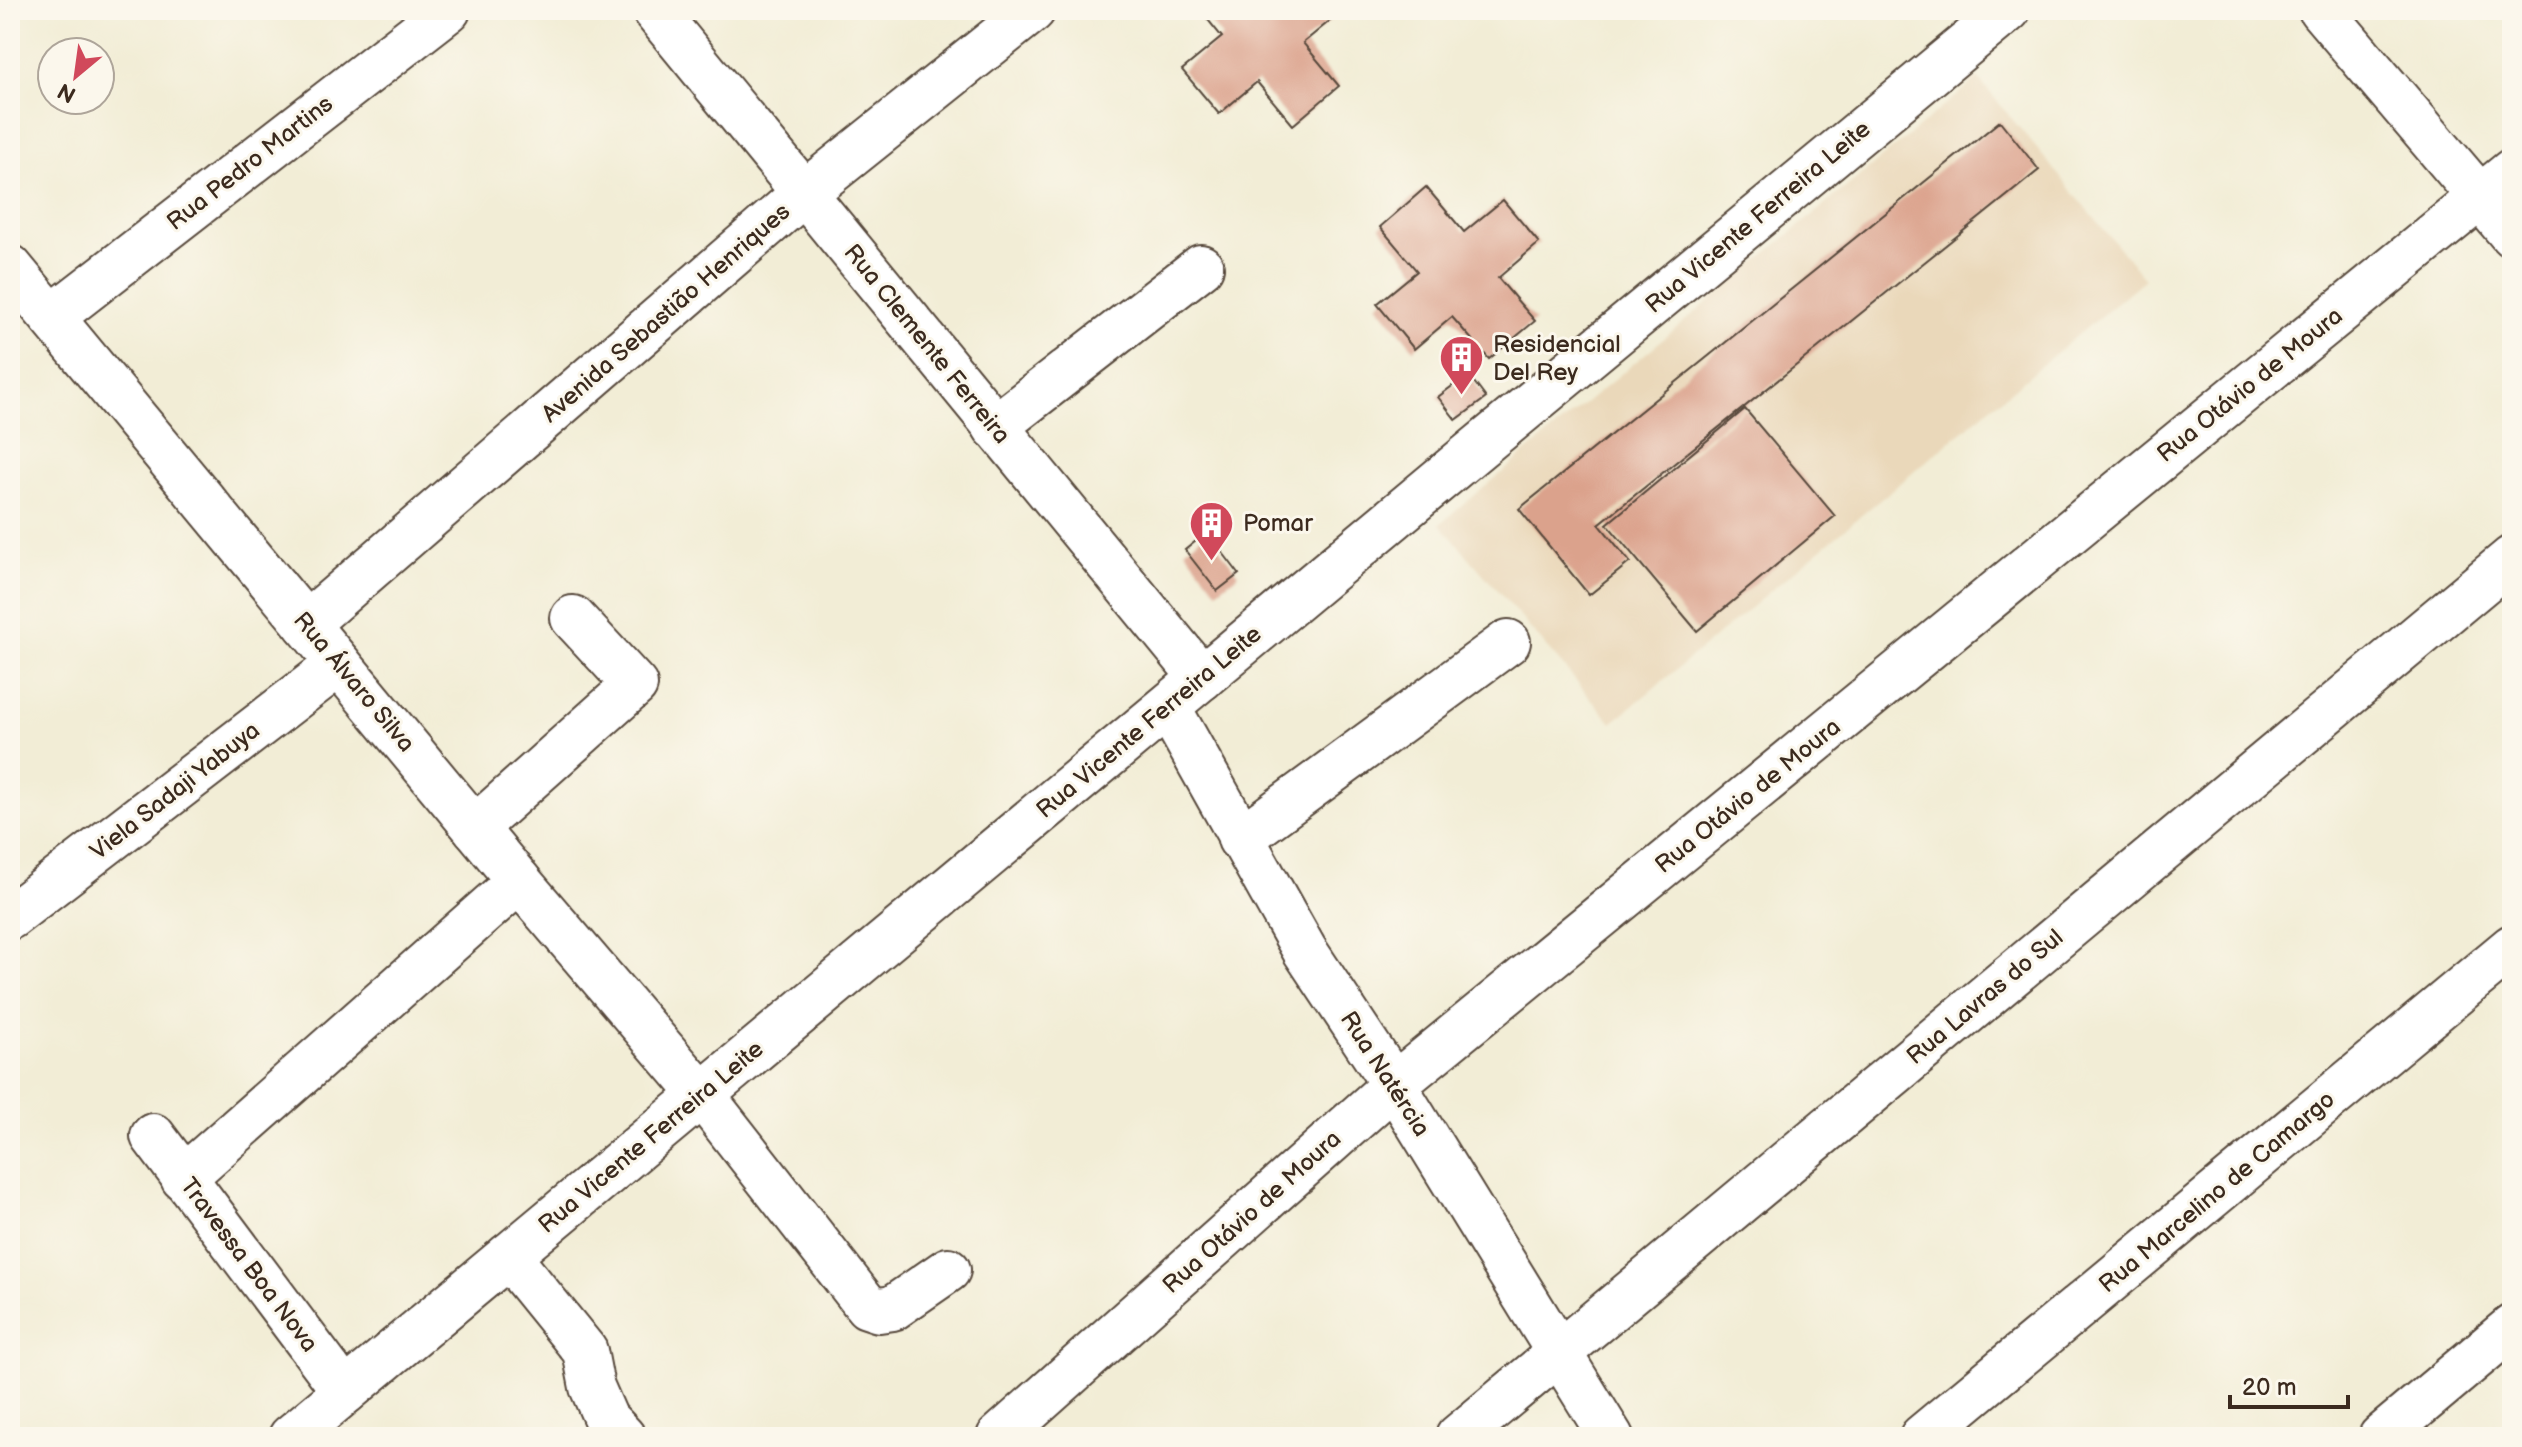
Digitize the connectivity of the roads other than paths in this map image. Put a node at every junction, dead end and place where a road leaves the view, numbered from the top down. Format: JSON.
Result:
{"nodes":[{"id":1,"x":448,"y":10,"type":"edge"},
{"id":2,"x":654,"y":10,"type":"edge"},
{"id":3,"x":1033,"y":10,"type":"edge"},
{"id":4,"x":2008,"y":10,"type":"edge"},
{"id":5,"x":2321,"y":10,"type":"edge"},
{"id":6,"x":2496,"y":184,"type":"edge"},
{"id":7,"x":803,"y":194,"type":"junction"},
{"id":8,"x":2512,"y":235,"type":"edge"},
{"id":9,"x":1201,"y":267,"type":"dead end"},
{"id":10,"x":25,"y":294,"type":"edge"},
{"id":11,"x":995,"y":427,"type":"junction"},
{"id":12,"x":2512,"y":558,"type":"edge"},
{"id":13,"x":573,"y":618,"type":"dead end"},
{"id":14,"x":306,"y":624,"type":"junction"},
{"id":15,"x":1508,"y":642,"type":"dead end"},
{"id":16,"x":339,"y":664,"type":"junction"},
{"id":17,"x":1202,"y":678,"type":"junction"},
{"id":18,"x":1168,"y":707,"type":"junction"},
{"id":19,"x":475,"y":828,"type":"junction"},
{"id":20,"x":1240,"y":839,"type":"junction"},
{"id":21,"x":519,"y":881,"type":"junction"},
{"id":22,"x":10,"y":917,"type":"edge"},
{"id":23,"x":2512,"y":947,"type":"edge"},
{"id":24,"x":1394,"y":1085,"type":"junction"},
{"id":25,"x":702,"y":1095,"type":"junction"},
{"id":26,"x":153,"y":1136,"type":"dead end"},
{"id":27,"x":183,"y":1178,"type":"junction"},
{"id":28,"x":508,"y":1256,"type":"junction"},
{"id":29,"x":948,"y":1270,"type":"dead end"},
{"id":30,"x":2512,"y":1327,"type":"edge"},
{"id":31,"x":1558,"y":1354,"type":"junction"},
{"id":32,"x":345,"y":1392,"type":"junction"},
{"id":33,"x":291,"y":1437,"type":"edge"},
{"id":34,"x":623,"y":1437,"type":"edge"},
{"id":35,"x":999,"y":1437,"type":"edge"},
{"id":36,"x":1458,"y":1437,"type":"edge"},
{"id":37,"x":1611,"y":1437,"type":"edge"},
{"id":38,"x":1922,"y":1437,"type":"edge"},
{"id":39,"x":2381,"y":1437,"type":"edge"}],
"edges":[{"from":1,"to":10,"type":"street","name":"Rua Pedro Martins"},
{"from":2,"to":7,"type":"street","name":"Rua Clemente Ferreira"},
{"from":3,"to":7,"type":"street","name":"Avenida Sebastião Henriques"},
{"from":4,"to":17,"type":"street","name":"Rua Vicente Ferreira Leite"},
{"from":5,"to":6,"type":"street"},
{"from":6,"to":8,"type":"street"},
{"from":6,"to":24,"type":"street","name":"Rua Otávio de Moura"},
{"from":7,"to":11,"type":"street","name":"Rua Clemente Ferreira"},
{"from":7,"to":14,"type":"street","name":"Avenida Sebastião Henriques"},
{"from":9,"to":11,"type":"street"},
{"from":10,"to":14,"type":"street","name":"Rua Álvaro Silva"},
{"from":11,"to":17,"type":"street","name":"Rua Clemente Ferreira"},
{"from":12,"to":31,"type":"street","name":"Rua Lavras do Sul"},
{"from":13,"to":19,"type":"street"},
{"from":14,"to":16,"type":"street","name":"Rua Álvaro Silva"},
{"from":15,"to":20,"type":"street"},
{"from":16,"to":19,"type":"street","name":"Rua Álvaro Silva"},
{"from":16,"to":22,"type":"street","name":"Viela Sadaji Yabuya"},
{"from":17,"to":18,"type":"street","name":"Rua Vicente Ferreira Leite"},
{"from":18,"to":20,"type":"street","name":"Rua Natércia"},
{"from":18,"to":25,"type":"street","name":"Rua Vicente Ferreira Leite"},
{"from":19,"to":21,"type":"street","name":"Rua Álvaro Silva"},
{"from":20,"to":24,"type":"street","name":"Rua Natércia"},
{"from":21,"to":25,"type":"street","name":"Rua Álvaro Silva"},
{"from":21,"to":27,"type":"street"},
{"from":23,"to":38,"type":"street","name":"Rua Marcelino de Camargo"},
{"from":24,"to":31,"type":"street","name":"Rua Natércia"},
{"from":24,"to":35,"type":"street","name":"Rua Otávio de Moura"},
{"from":25,"to":28,"type":"street","name":"Rua Vicente Ferreira Leite"},
{"from":25,"to":29,"type":"street","name":"Rua Álvaro Silva"},
{"from":26,"to":27,"type":"street","name":"Travessa Boa Nova"},
{"from":27,"to":32,"type":"street","name":"Travessa Boa Nova"},
{"from":28,"to":32,"type":"street","name":"Rua Vicente Ferreira Leite"},
{"from":28,"to":34,"type":"street"},
{"from":30,"to":39,"type":"street"},
{"from":31,"to":36,"type":"street","name":"Rua Lavras do Sul"},
{"from":31,"to":37,"type":"street","name":"Rua Natércia"},
{"from":32,"to":33,"type":"street","name":"Rua Vicente Ferreira Leite"}]}
